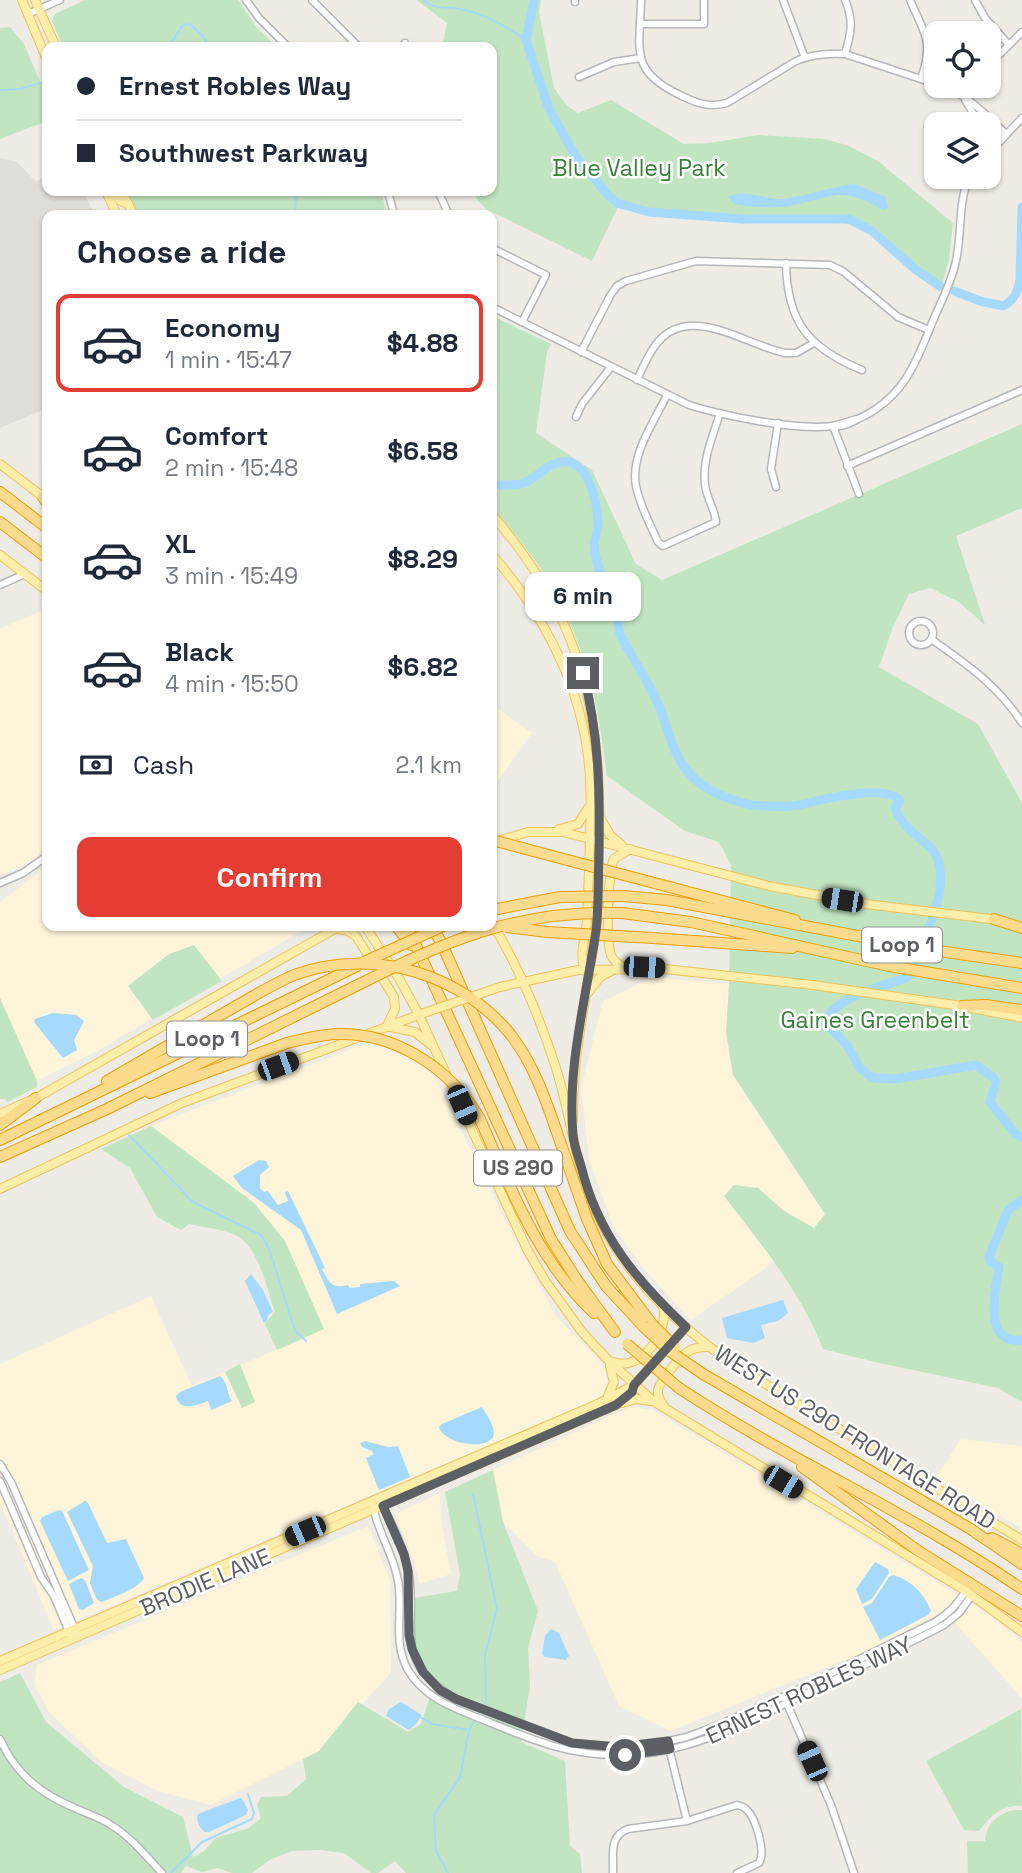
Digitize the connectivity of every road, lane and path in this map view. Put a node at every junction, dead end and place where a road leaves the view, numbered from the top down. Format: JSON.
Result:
{"nodes":[{"id":1,"x":22,"y":0,"type":"edge"},
{"id":2,"x":35,"y":0,"type":"edge"},
{"id":3,"x":60,"y":0,"type":"edge"},
{"id":4,"x":246,"y":0,"type":"edge"},
{"id":5,"x":312,"y":0,"type":"edge"},
{"id":6,"x":640,"y":0,"type":"edge"},
{"id":7,"x":704,"y":0,"type":"edge"},
{"id":8,"x":783,"y":0,"type":"edge"},
{"id":9,"x":845,"y":0,"type":"edge"},
{"id":10,"x":910,"y":0,"type":"edge"},
{"id":11,"x":975,"y":0,"type":"edge"},
{"id":12,"x":39,"y":10,"type":"junction"},
{"id":13,"x":27,"y":14,"type":"junction"},
{"id":14,"x":640,"y":24,"type":"junction"},
{"id":15,"x":1022,"y":32,"type":"edge"},
{"id":16,"x":54,"y":42,"type":"edge"},
{"id":17,"x":283,"y":42,"type":"edge"},
{"id":18,"x":354,"y":42,"type":"edge"},
{"id":19,"x":1009,"y":45,"type":"junction"},
{"id":20,"x":42,"y":48,"type":"edge"},
{"id":21,"x":1001,"y":53,"type":"edge"},
{"id":22,"x":845,"y":54,"type":"junction"},
{"id":23,"x":641,"y":58,"type":"junction"},
{"id":24,"x":805,"y":58,"type":"junction"},
{"id":25,"x":579,"y":77,"type":"dead end"},
{"id":26,"x":921,"y":79,"type":"junction"},
{"id":27,"x":924,"y":80,"type":"edge"},
{"id":28,"x":965,"y":98,"type":"edge"},
{"id":29,"x":1022,"y":118,"type":"edge"},
{"id":30,"x":1006,"y":134,"type":"junction"},
{"id":31,"x":1001,"y":139,"type":"edge"},
{"id":32,"x":965,"y":189,"type":"edge"},
{"id":33,"x":117,"y":196,"type":"edge"},
{"id":34,"x":124,"y":196,"type":"edge"},
{"id":35,"x":128,"y":204,"type":"junction"},
{"id":36,"x":131,"y":210,"type":"edge"},
{"id":37,"x":497,"y":250,"type":"edge"},
{"id":38,"x":786,"y":263,"type":"junction"},
{"id":39,"x":497,"y":310,"type":"edge"},
{"id":40,"x":522,"y":323,"type":"junction"},
{"id":41,"x":929,"y":330,"type":"junction"},
{"id":42,"x":814,"y":343,"type":"junction"},
{"id":43,"x":581,"y":352,"type":"junction"},
{"id":44,"x":611,"y":367,"type":"junction"},
{"id":45,"x":862,"y":370,"type":"dead end"},
{"id":46,"x":637,"y":380,"type":"junction"},
{"id":47,"x":1022,"y":390,"type":"edge"},
{"id":48,"x":667,"y":395,"type":"junction"},
{"id":49,"x":720,"y":413,"type":"junction"},
{"id":50,"x":576,"y":416,"type":"dead end"},
{"id":51,"x":778,"y":423,"type":"junction"},
{"id":52,"x":833,"y":426,"type":"junction"},
{"id":53,"x":0,"y":464,"type":"edge"},
{"id":54,"x":847,"y":467,"type":"junction"},
{"id":55,"x":776,"y":487,"type":"dead end"},
{"id":56,"x":0,"y":492,"type":"edge"},
{"id":57,"x":859,"y":494,"type":"dead end"},
{"id":58,"x":42,"y":497,"type":"edge"},
{"id":59,"x":497,"y":521,"type":"edge"},
{"id":60,"x":0,"y":522,"type":"edge"},
{"id":61,"x":42,"y":523,"type":"edge"},
{"id":62,"x":0,"y":528,"type":"edge"},
{"id":63,"x":42,"y":554,"type":"edge"},
{"id":64,"x":0,"y":555,"type":"edge"},
{"id":65,"x":42,"y":560,"type":"edge"},
{"id":66,"x":497,"y":561,"type":"edge"},
{"id":67,"x":25,"y":574,"type":"junction"},
{"id":68,"x":0,"y":585,"type":"edge"},
{"id":69,"x":42,"y":587,"type":"edge"},
{"id":70,"x":931,"y":639,"type":"dead end"},
{"id":71,"x":1022,"y":723,"type":"edge"},
{"id":72,"x":589,"y":805,"type":"junction"},
{"id":73,"x":600,"y":815,"type":"junction"},
{"id":74,"x":550,"y":831,"type":"junction"},
{"id":75,"x":595,"y":839,"type":"junction"},
{"id":76,"x":497,"y":840,"type":"edge"},
{"id":77,"x":497,"y":842,"type":"edge"},
{"id":78,"x":630,"y":849,"type":"junction"},
{"id":79,"x":42,"y":860,"type":"edge"},
{"id":80,"x":0,"y":883,"type":"edge"},
{"id":81,"x":497,"y":909,"type":"edge"},
{"id":82,"x":994,"y":919,"type":"junction"},
{"id":83,"x":1022,"y":922,"type":"edge"},
{"id":84,"x":497,"y":924,"type":"edge"},
{"id":85,"x":497,"y":927,"type":"edge"},
{"id":86,"x":1022,"y":929,"type":"edge"},
{"id":87,"x":822,"y":930,"type":"junction"},
{"id":88,"x":328,"y":931,"type":"edge"},
{"id":89,"x":347,"y":931,"type":"edge"},
{"id":90,"x":368,"y":931,"type":"edge"},
{"id":91,"x":400,"y":931,"type":"edge"},
{"id":92,"x":409,"y":931,"type":"edge"},
{"id":93,"x":432,"y":931,"type":"edge"},
{"id":94,"x":434,"y":931,"type":"edge"},
{"id":95,"x":438,"y":931,"type":"edge"},
{"id":96,"x":481,"y":931,"type":"edge"},
{"id":97,"x":496,"y":931,"type":"edge"},
{"id":98,"x":440,"y":942,"type":"junction"},
{"id":99,"x":814,"y":949,"type":"junction"},
{"id":100,"x":422,"y":961,"type":"junction"},
{"id":101,"x":1022,"y":963,"type":"edge"},
{"id":102,"x":515,"y":964,"type":"junction"},
{"id":103,"x":585,"y":967,"type":"junction"},
{"id":104,"x":620,"y":968,"type":"junction"},
{"id":105,"x":523,"y":981,"type":"junction"},
{"id":106,"x":500,"y":986,"type":"junction"},
{"id":107,"x":1022,"y":988,"type":"edge"},
{"id":108,"x":585,"y":996,"type":"junction"},
{"id":109,"x":962,"y":1006,"type":"junction"},
{"id":110,"x":1022,"y":1010,"type":"edge"},
{"id":111,"x":422,"y":1014,"type":"junction"},
{"id":112,"x":1022,"y":1018,"type":"edge"},
{"id":113,"x":387,"y":1026,"type":"junction"},
{"id":114,"x":436,"y":1049,"type":"junction"},
{"id":115,"x":36,"y":1098,"type":"junction"},
{"id":116,"x":107,"y":1109,"type":"junction"},
{"id":117,"x":56,"y":1113,"type":"junction"},
{"id":118,"x":0,"y":1114,"type":"edge"},
{"id":119,"x":0,"y":1125,"type":"edge"},
{"id":120,"x":573,"y":1138,"type":"junction"},
{"id":121,"x":0,"y":1140,"type":"edge"},
{"id":122,"x":0,"y":1157,"type":"edge"},
{"id":123,"x":0,"y":1188,"type":"edge"},
{"id":124,"x":662,"y":1304,"type":"junction"},
{"id":125,"x":648,"y":1325,"type":"junction"},
{"id":126,"x":686,"y":1327,"type":"junction"},
{"id":127,"x":615,"y":1332,"type":"junction"},
{"id":128,"x":708,"y":1347,"type":"junction"},
{"id":129,"x":608,"y":1360,"type":"junction"},
{"id":130,"x":634,"y":1385,"type":"junction"},
{"id":131,"x":653,"y":1401,"type":"junction"},
{"id":132,"x":600,"y":1403,"type":"junction"},
{"id":133,"x":616,"y":1405,"type":"junction"},
{"id":134,"x":667,"y":1410,"type":"junction"},
{"id":135,"x":771,"y":1443,"type":"junction"},
{"id":136,"x":505,"y":1444,"type":"junction"},
{"id":137,"x":0,"y":1464,"type":"edge"},
{"id":138,"x":475,"y":1466,"type":"junction"},
{"id":139,"x":0,"y":1481,"type":"edge"},
{"id":140,"x":377,"y":1504,"type":"junction"},
{"id":141,"x":969,"y":1528,"type":"junction"},
{"id":142,"x":1022,"y":1540,"type":"edge"},
{"id":143,"x":1022,"y":1554,"type":"edge"},
{"id":144,"x":1022,"y":1564,"type":"edge"},
{"id":145,"x":227,"y":1568,"type":"junction"},
{"id":146,"x":1022,"y":1589,"type":"edge"},
{"id":147,"x":969,"y":1593,"type":"junction"},
{"id":148,"x":1022,"y":1616,"type":"edge"},
{"id":149,"x":1022,"y":1632,"type":"edge"},
{"id":150,"x":74,"y":1634,"type":"junction"},
{"id":151,"x":0,"y":1661,"type":"edge"},
{"id":152,"x":0,"y":1670,"type":"edge"},
{"id":153,"x":785,"y":1699,"type":"junction"},
{"id":154,"x":0,"y":1739,"type":"edge"},
{"id":155,"x":669,"y":1745,"type":"junction"},
{"id":156,"x":687,"y":1821,"type":"junction"},
{"id":157,"x":162,"y":1873,"type":"edge"},
{"id":158,"x":614,"y":1873,"type":"edge"},
{"id":159,"x":737,"y":1873,"type":"edge"},
{"id":160,"x":854,"y":1873,"type":"edge"}],
"edges":[{"from":1,"to":13,"type":"main road"},
{"from":2,"to":12,"type":"main road"},
{"from":3,"to":12,"type":"street"},
{"from":4,"to":17,"type":"street"},
{"from":5,"to":18,"type":"street"},
{"from":6,"to":14,"type":"street"},
{"from":7,"to":14,"type":"street"},
{"from":8,"to":24,"type":"street"},
{"from":9,"to":22,"type":"street"},
{"from":10,"to":26,"type":"street"},
{"from":11,"to":19,"type":"street"},
{"from":12,"to":13,"type":"street"},
{"from":12,"to":16,"type":"main road"},
{"from":13,"to":20,"type":"main road"},
{"from":14,"to":23,"type":"street"},
{"from":15,"to":19,"type":"street"},
{"from":19,"to":21,"type":"street"},
{"from":22,"to":24,"type":"street"},
{"from":22,"to":26,"type":"street"},
{"from":23,"to":24,"type":"street"},
{"from":23,"to":25,"type":"street"},
{"from":26,"to":27,"type":"street"},
{"from":28,"to":30,"type":"street"},
{"from":29,"to":30,"type":"street"},
{"from":30,"to":31,"type":"street"},
{"from":32,"to":41,"type":"street"},
{"from":33,"to":35,"type":"main road"},
{"from":34,"to":35,"type":"main road"},
{"from":35,"to":36,"type":"main road"},
{"from":37,"to":40,"type":"street"},
{"from":38,"to":41,"type":"street"},
{"from":38,"to":42,"type":"street"},
{"from":38,"to":43,"type":"street"},
{"from":39,"to":40,"type":"street"},
{"from":40,"to":43,"type":"street"},
{"from":41,"to":52,"type":"street"},
{"from":42,"to":45,"type":"street"},
{"from":42,"to":46,"type":"street"},
{"from":43,"to":44,"type":"street"},
{"from":44,"to":46,"type":"street"},
{"from":44,"to":50,"type":"street"},
{"from":46,"to":48,"type":"street"},
{"from":47,"to":54,"type":"street"},
{"from":48,"to":49,"type":"street"},
{"from":48,"to":49,"type":"street"},
{"from":49,"to":51,"type":"street"},
{"from":51,"to":52,"type":"street"},
{"from":51,"to":55,"type":"street"},
{"from":52,"to":54,"type":"street"},
{"from":53,"to":58,"type":"main road"},
{"from":54,"to":57,"type":"street"},
{"from":56,"to":61,"type":"highway"},
{"from":59,"to":73,"type":"main road"},
{"from":60,"to":63,"type":"highway"},
{"from":62,"to":65,"type":"highway"},
{"from":64,"to":67,"type":"main road"},
{"from":66,"to":72,"type":"main road"},
{"from":67,"to":68,"type":"street"},
{"from":67,"to":69,"type":"main road"},
{"from":70,"to":71,"type":"street"},
{"from":72,"to":74,"type":"main road"},
{"from":72,"to":75,"type":"main road"},
{"from":73,"to":75,"type":"main road"},
{"from":73,"to":78,"type":"main road"},
{"from":74,"to":75,"type":"main road"},
{"from":74,"to":76,"type":"main road"},
{"from":75,"to":78,"type":"main road"},
{"from":75,"to":103,"type":"main road"},
{"from":77,"to":87,"type":"highway","bridge":true},
{"from":78,"to":82,"type":"main road"},
{"from":78,"to":104,"type":"main road"},
{"from":79,"to":80,"type":"street"},
{"from":81,"to":87,"type":"highway","number":"Loop 1","bridge":true},
{"from":82,"to":83,"type":"main road"},
{"from":82,"to":86,"type":"highway"},
{"from":84,"to":99,"type":"highway","bridge":true},
{"from":85,"to":99,"type":"highway","number":"Loop 1","bridge":true},
{"from":87,"to":101,"type":"highway","number":"Loop 1"},
{"from":88,"to":115,"type":"main road"},
{"from":89,"to":113,"type":"main road"},
{"from":90,"to":111,"type":"main road"},
{"from":91,"to":100,"type":"highway"},
{"from":92,"to":100,"type":"highway","number":"US 290"},
{"from":93,"to":117,"type":"highway","number":"Loop 1","bridge":true},
{"from":94,"to":98,"type":"highway","number":"US 290"},
{"from":95,"to":98,"type":"highway"},
{"from":96,"to":116,"type":"highway","number":"Loop 1","bridge":true},
{"from":97,"to":102,"type":"main road","name":"WEST US 290 FRONTAGE ROAD"},
{"from":98,"to":125,"type":"highway","number":"US 290"},
{"from":99,"to":107,"type":"highway","number":"Loop 1"},
{"from":100,"to":127,"type":"highway","number":"US 290"},
{"from":102,"to":105,"type":"main road","name":"WEST US 290 FRONTAGE ROAD"},
{"from":102,"to":106,"type":"main road"},
{"from":103,"to":104,"type":"main road"},
{"from":103,"to":105,"type":"main road"},
{"from":103,"to":108,"type":"main road"},
{"from":104,"to":108,"type":"main road"},
{"from":104,"to":109,"type":"main road"},
{"from":105,"to":106,"type":"main road"},
{"from":105,"to":120,"type":"main road","name":"WEST US 290 FRONTAGE ROAD"},
{"from":106,"to":111,"type":"main road","bridge":true},
{"from":108,"to":120,"type":"main road"},
{"from":109,"to":110,"type":"highway"},
{"from":109,"to":112,"type":"main road"},
{"from":111,"to":113,"type":"main road"},
{"from":111,"to":114,"type":"main road"},
{"from":113,"to":114,"type":"main road"},
{"from":113,"to":123,"type":"main road"},
{"from":114,"to":129,"type":"main road"},
{"from":115,"to":118,"type":"main road"},
{"from":115,"to":119,"type":"highway"},
{"from":116,"to":122,"type":"highway","number":"Loop 1"},
{"from":116,"to":127,"type":"highway","bridge":true},
{"from":117,"to":121,"type":"highway","number":"Loop 1"},
{"from":117,"to":125,"type":"highway","bridge":true},
{"from":120,"to":124,"type":"main road","name":"WEST US 290 FRONTAGE ROAD"},
{"from":124,"to":126,"type":"main road","name":"WEST US 290 FRONTAGE ROAD"},
{"from":124,"to":129,"type":"main road"},
{"from":125,"to":141,"type":"highway","number":"US 290","bridge":true},
{"from":126,"to":128,"type":"main road","name":"WEST US 290 FRONTAGE ROAD"},
{"from":126,"to":130,"type":"main road","name":"BRODIE LANE"},
{"from":127,"to":135,"type":"highway","number":"US 290","bridge":true},
{"from":128,"to":134,"type":"main road"},
{"from":128,"to":142,"type":"main road","name":"WEST US 290 FRONTAGE ROAD"},
{"from":129,"to":130,"type":"main road"},
{"from":129,"to":132,"type":"main road"},
{"from":130,"to":131,"type":"main road"},
{"from":130,"to":132,"type":"main road","name":"BRODIE LANE"},
{"from":130,"to":133,"type":"main road","name":"BRODIE LANE"},
{"from":131,"to":133,"type":"main road"},
{"from":131,"to":134,"type":"main road"},
{"from":132,"to":136,"type":"main road","name":"BRODIE LANE"},
{"from":133,"to":138,"type":"main road","name":"BRODIE LANE"},
{"from":134,"to":147,"type":"main road"},
{"from":135,"to":146,"type":"highway","number":"US 290"},
{"from":135,"to":148,"type":"highway"},
{"from":136,"to":138,"type":"main road"},
{"from":136,"to":140,"type":"main road","name":"BRODIE LANE"},
{"from":137,"to":150,"type":"street"},
{"from":138,"to":140,"type":"main road","name":"BRODIE LANE"},
{"from":139,"to":150,"type":"street"},
{"from":140,"to":145,"type":"main road","name":"BRODIE LANE"},
{"from":140,"to":145,"type":"main road","name":"BRODIE LANE"},
{"from":140,"to":155,"type":"street","name":"ERNEST ROBLES WAY"},
{"from":140,"to":155,"type":"street","name":"ERNEST ROBLES WAY"},
{"from":141,"to":143,"type":"highway"},
{"from":141,"to":144,"type":"highway","number":"US 290"},
{"from":145,"to":150,"type":"main road","name":"BRODIE LANE"},
{"from":145,"to":150,"type":"main road","name":"BRODIE LANE"},
{"from":147,"to":149,"type":"main road"},
{"from":147,"to":153,"type":"street","name":"ERNEST ROBLES WAY"},
{"from":150,"to":151,"type":"main road","name":"BRODIE LANE"},
{"from":150,"to":152,"type":"main road","name":"BRODIE LANE"},
{"from":153,"to":155,"type":"street","name":"ERNEST ROBLES WAY"},
{"from":153,"to":160,"type":"street"},
{"from":154,"to":157,"type":"street"},
{"from":155,"to":156,"type":"street"},
{"from":156,"to":158,"type":"street"},
{"from":156,"to":159,"type":"street"}]}
